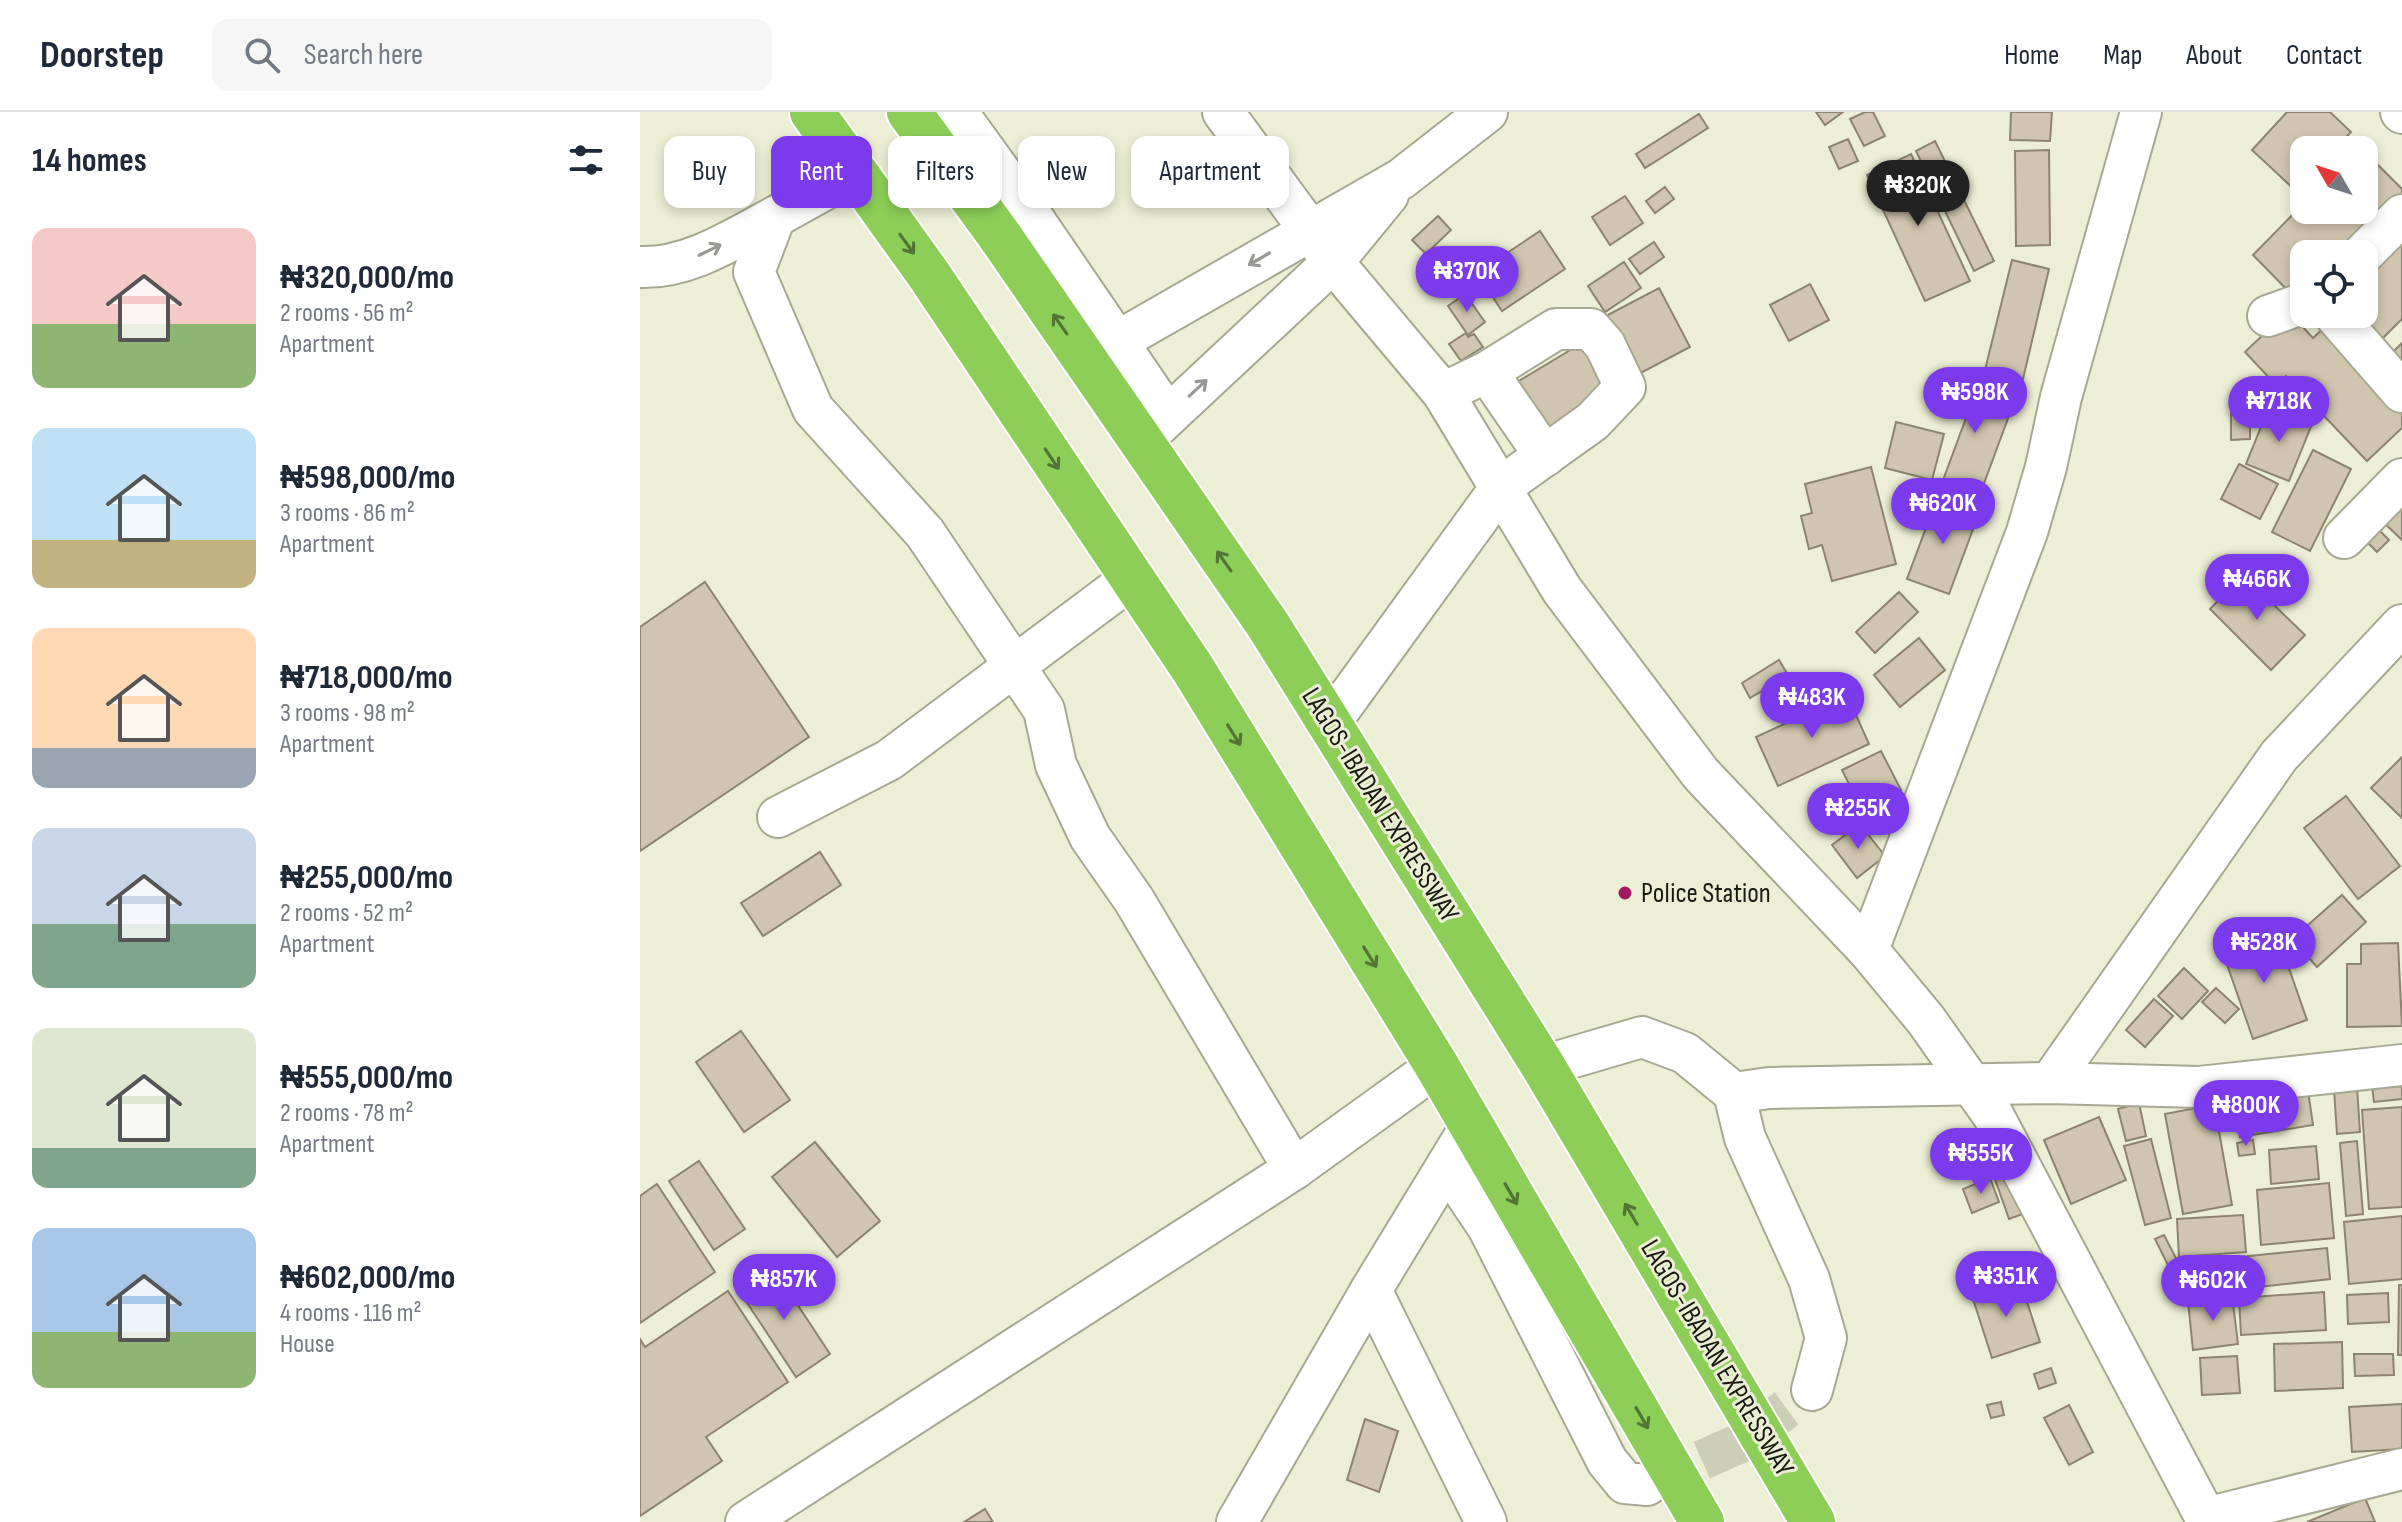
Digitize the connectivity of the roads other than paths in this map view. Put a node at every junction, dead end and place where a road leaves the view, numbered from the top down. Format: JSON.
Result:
{"nodes":[{"id":1,"x":812,"y":112,"type":"edge"},
{"id":2,"x":909,"y":112,"type":"edge"},
{"id":3,"x":957,"y":112,"type":"edge"},
{"id":4,"x":1223,"y":112,"type":"edge"},
{"id":5,"x":1487,"y":112,"type":"edge"},
{"id":6,"x":2141,"y":112,"type":"edge"},
{"id":7,"x":830,"y":136,"type":"edge"},
{"id":8,"x":1401,"y":179,"type":"junction"},
{"id":9,"x":872,"y":195,"type":"edge"},
{"id":10,"x":791,"y":208,"type":"edge"},
{"id":11,"x":2402,"y":215,"type":"edge"},
{"id":12,"x":775,"y":217,"type":"junction"},
{"id":13,"x":1310,"y":229,"type":"junction"},
{"id":14,"x":2377,"y":240,"type":"edge"},
{"id":15,"x":1333,"y":262,"type":"junction"},
{"id":16,"x":640,"y":267,"type":"edge"},
{"id":17,"x":2346,"y":328,"type":"edge"},
{"id":18,"x":1102,"y":350,"type":"junction"},
{"id":19,"x":1487,"y":372,"type":"junction"},
{"id":20,"x":2402,"y":392,"type":"edge"},
{"id":21,"x":1443,"y":393,"type":"junction"},
{"id":22,"x":1155,"y":428,"type":"junction"},
{"id":23,"x":1545,"y":456,"type":"junction"},
{"id":24,"x":2402,"y":479,"type":"edge"},
{"id":25,"x":1501,"y":487,"type":"junction"},
{"id":26,"x":2344,"y":538,"type":"dead end"},
{"id":27,"x":1132,"y":578,"type":"junction"},
{"id":28,"x":2402,"y":625,"type":"edge"},
{"id":29,"x":1015,"y":665,"type":"junction"},
{"id":30,"x":1329,"y":724,"type":"junction"},
{"id":31,"x":778,"y":817,"type":"dead end"},
{"id":32,"x":1868,"y":950,"type":"junction"},
{"id":33,"x":2402,"y":1065,"type":"edge"},
{"id":34,"x":1437,"y":1066,"type":"junction"},
{"id":35,"x":1543,"y":1066,"type":"junction"},
{"id":36,"x":2050,"y":1083,"type":"junction"},
{"id":37,"x":1973,"y":1087,"type":"junction"},
{"id":38,"x":1734,"y":1093,"type":"junction"},
{"id":39,"x":1471,"y":1126,"type":"junction"},
{"id":40,"x":1447,"y":1166,"type":"junction"},
{"id":41,"x":1294,"y":1169,"type":"junction"},
{"id":42,"x":1371,"y":1290,"type":"junction"},
{"id":43,"x":1812,"y":1390,"type":"tunnel mouth"},
{"id":44,"x":2402,"y":1469,"type":"edge"},
{"id":45,"x":1647,"y":1485,"type":"dead end"},
{"id":46,"x":2207,"y":1520,"type":"edge"},
{"id":47,"x":746,"y":1522,"type":"edge"},
{"id":48,"x":1237,"y":1522,"type":"edge"},
{"id":49,"x":1486,"y":1522,"type":"edge"},
{"id":50,"x":1702,"y":1522,"type":"edge"},
{"id":51,"x":1813,"y":1522,"type":"edge"}],
"edges":[{"from":1,"to":7,"type":"highway"},
{"from":18,"to":2,"type":"highway","name":"LAGOS-IBADAN EXPRESSWAY","one_way":true},
{"from":3,"to":18,"type":"street"},
{"from":4,"to":13,"type":"street"},
{"from":5,"to":8,"type":"street"},
{"from":6,"to":32,"type":"street"},
{"from":8,"to":13,"type":"street"},
{"from":8,"to":15,"type":"street"},
{"from":9,"to":27,"type":"highway","one_way":true},
{"from":10,"to":12,"type":"street"},
{"from":11,"to":14,"type":"street"},
{"from":16,"to":12,"type":"street","one_way":true},
{"from":12,"to":29,"type":"street"},
{"from":13,"to":15,"type":"street"},
{"from":13,"to":18,"type":"street","one_way":true},
{"from":15,"to":21,"type":"street"},
{"from":22,"to":15,"type":"street","one_way":true},
{"from":17,"to":20,"type":"street"},
{"from":18,"to":22,"type":"highway","name":"LAGOS-IBADAN EXPRESSWAY"},
{"from":19,"to":21,"type":"street"},
{"from":19,"to":23,"type":"street"},
{"from":19,"to":23,"type":"street"},
{"from":21,"to":25,"type":"street"},
{"from":30,"to":22,"type":"highway","name":"LAGOS-IBADAN EXPRESSWAY","one_way":true},
{"from":23,"to":25,"type":"street"},
{"from":24,"to":26,"type":"street"},
{"from":25,"to":30,"type":"street"},
{"from":25,"to":32,"type":"street"},
{"from":27,"to":29,"type":"street"},
{"from":27,"to":34,"type":"highway","one_way":true},
{"from":28,"to":36,"type":"street"},
{"from":29,"to":31,"type":"street"},
{"from":29,"to":41,"type":"street"},
{"from":30,"to":35,"type":"highway","name":"LAGOS-IBADAN EXPRESSWAY"},
{"from":32,"to":37,"type":"street"},
{"from":33,"to":36,"type":"street"},
{"from":34,"to":39,"type":"highway"},
{"from":34,"to":41,"type":"street"},
{"from":35,"to":38,"type":"street"},
{"from":51,"to":35,"type":"highway","name":"LAGOS-IBADAN EXPRESSWAY","one_way":true},
{"from":36,"to":37,"type":"street"},
{"from":37,"to":38,"type":"street"},
{"from":37,"to":46,"type":"street"},
{"from":38,"to":43,"type":"street"},
{"from":39,"to":40,"type":"street"},
{"from":39,"to":50,"type":"highway","one_way":true},
{"from":40,"to":42,"type":"street"},
{"from":40,"to":45,"type":"street"},
{"from":41,"to":47,"type":"street"},
{"from":42,"to":48,"type":"street"},
{"from":42,"to":49,"type":"street"},
{"from":44,"to":46,"type":"street"}]}
